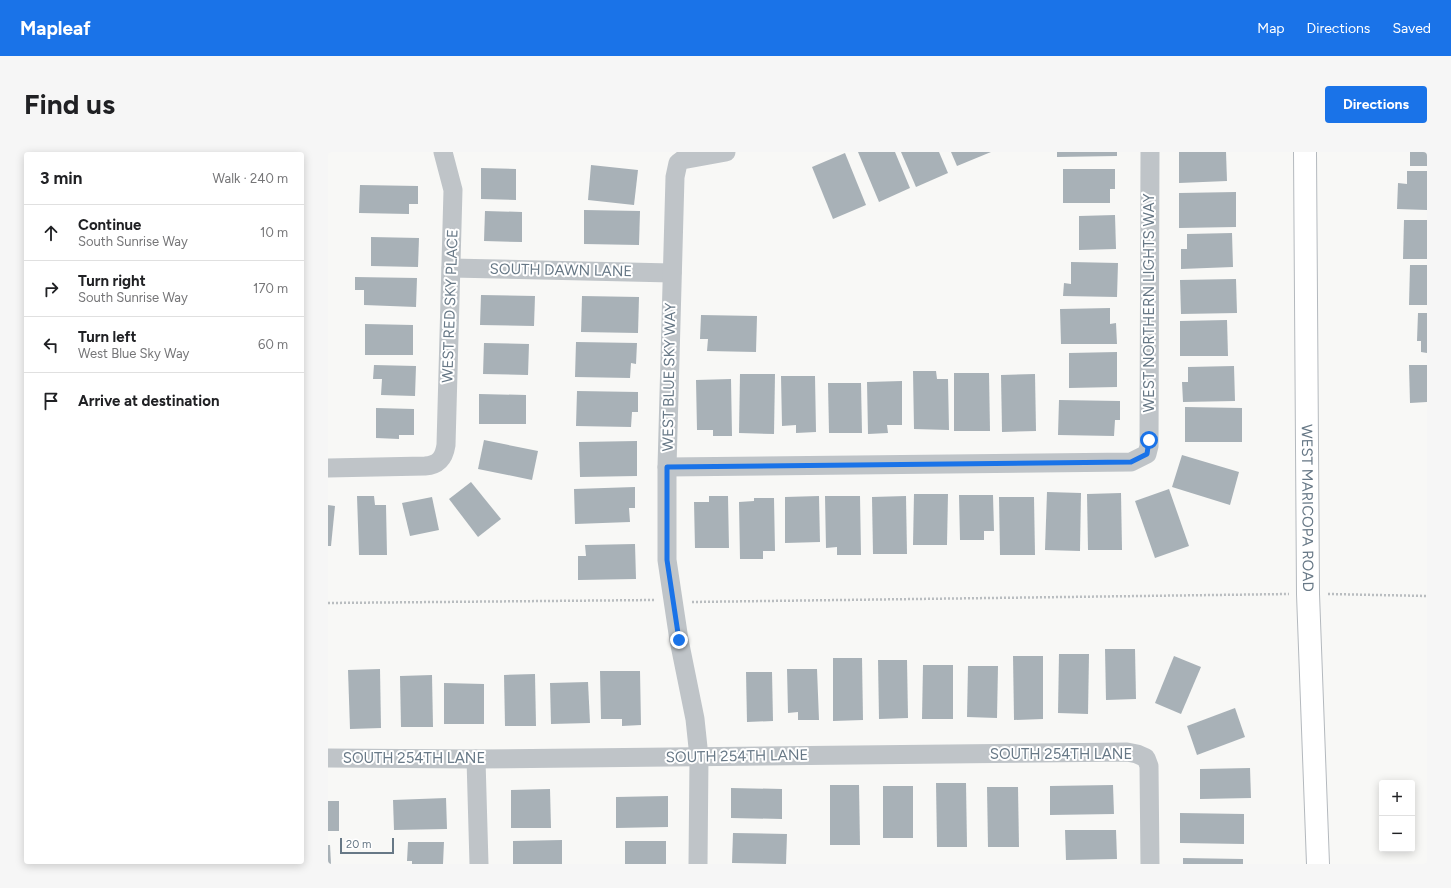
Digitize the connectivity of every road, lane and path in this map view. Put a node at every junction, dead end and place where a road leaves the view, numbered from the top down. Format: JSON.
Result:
{"nodes":[{"id":1,"x":443,"y":152,"type":"edge"},
{"id":2,"x":726,"y":152,"type":"edge"},
{"id":3,"x":1150,"y":152,"type":"edge"},
{"id":4,"x":1305,"y":152,"type":"edge"},
{"id":5,"x":451,"y":268,"type":"junction"},
{"id":6,"x":672,"y":273,"type":"junction"},
{"id":7,"x":667,"y":467,"type":"junction"},
{"id":8,"x":328,"y":468,"type":"edge"},
{"id":9,"x":1308,"y":594,"type":"junction"},
{"id":10,"x":1427,"y":596,"type":"edge"},
{"id":11,"x":673,"y":602,"type":"junction"},
{"id":12,"x":328,"y":603,"type":"edge"},
{"id":13,"x":699,"y":757,"type":"junction"},
{"id":14,"x":328,"y":758,"type":"edge"},
{"id":15,"x":476,"y":759,"type":"junction"},
{"id":16,"x":479,"y":864,"type":"edge"},
{"id":17,"x":698,"y":864,"type":"edge"},
{"id":18,"x":1150,"y":864,"type":"edge"},
{"id":19,"x":1318,"y":864,"type":"edge"}],
"edges":[{"from":1,"to":5,"type":"street","name":"WEST RED SKY PLACE"},
{"from":2,"to":6,"type":"street","name":"WEST BLUE SKY WAY"},
{"from":3,"to":7,"type":"street","name":"WEST NORTHERN LIGHTS WAY"},
{"from":4,"to":9,"type":"street","name":"WEST MARICOPA ROAD"},
{"from":5,"to":6,"type":"street","name":"SOUTH DAWN LANE"},
{"from":5,"to":8,"type":"street","name":"WEST RED SKY PLACE"},
{"from":6,"to":7,"type":"street","name":"WEST BLUE SKY WAY"},
{"from":7,"to":11,"type":"street","name":"WEST BLUE SKY WAY"},
{"from":9,"to":10,"type":"path"},
{"from":9,"to":11,"type":"path"},
{"from":9,"to":19,"type":"street","name":"WEST MARICOPA ROAD"},
{"from":11,"to":12,"type":"path"},
{"from":11,"to":13,"type":"street","name":"WEST BLUE SKY WAY"},
{"from":13,"to":15,"type":"street","name":"SOUTH 254TH LANE"},
{"from":13,"to":17,"type":"street","name":"WEST BLUE SKY WAY"},
{"from":13,"to":18,"type":"street","name":"SOUTH 254TH LANE"},
{"from":14,"to":15,"type":"street","name":"SOUTH 254TH LANE"},
{"from":15,"to":16,"type":"street"}]}
